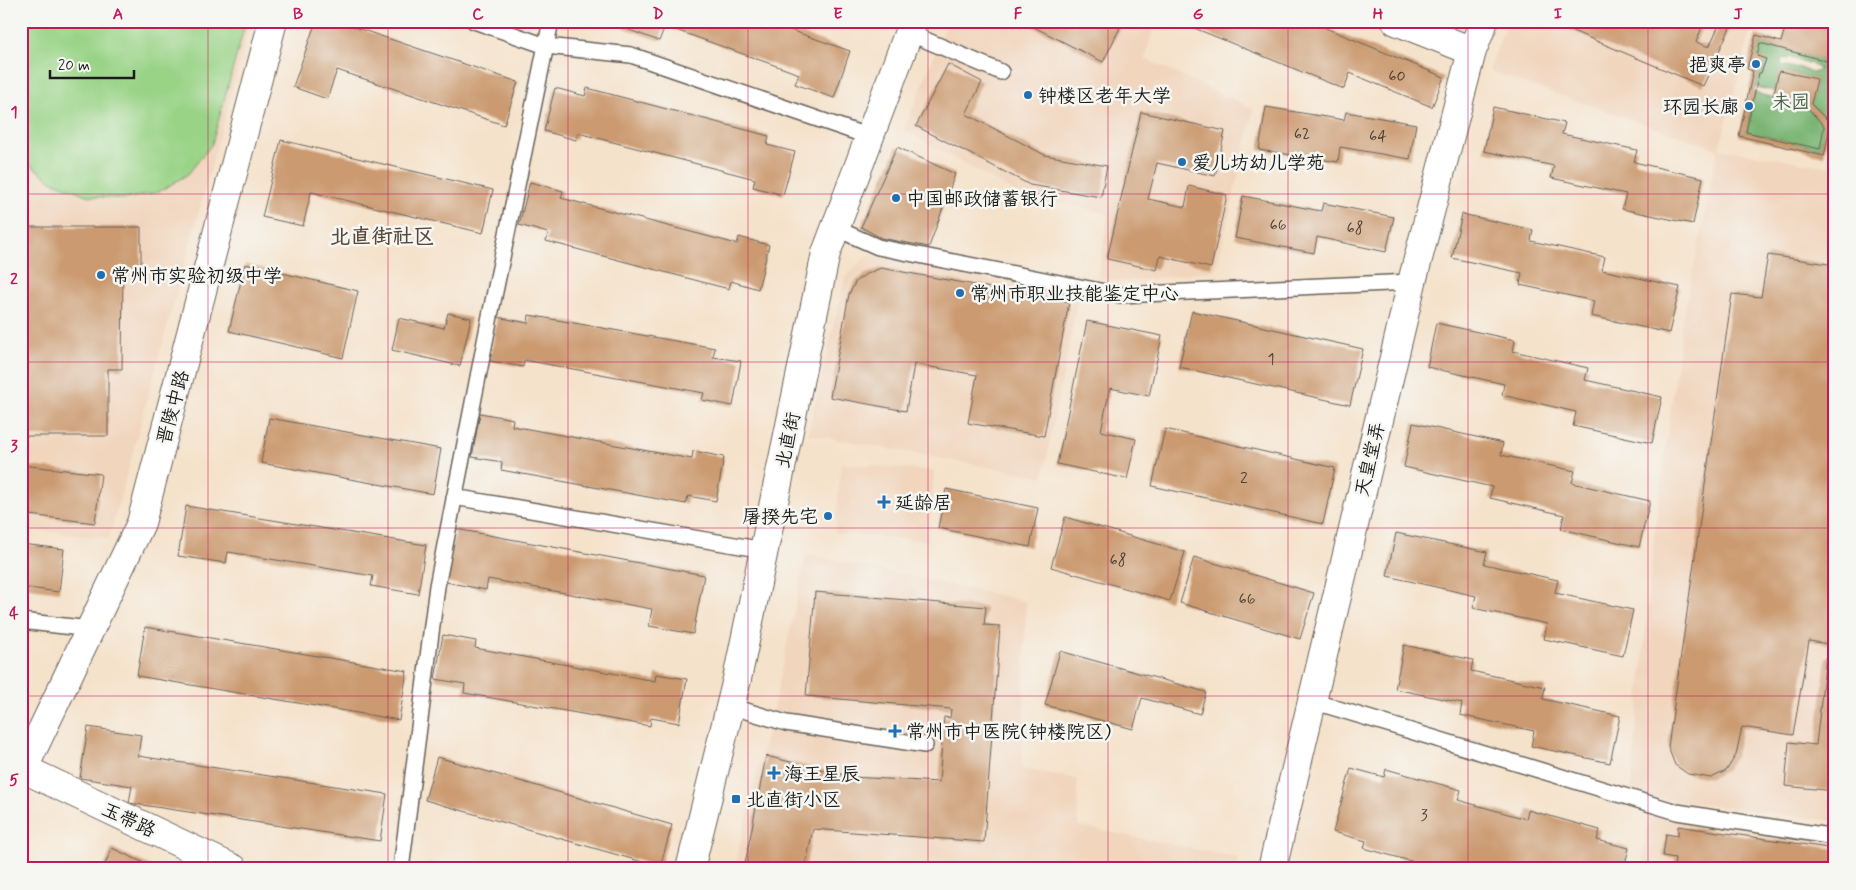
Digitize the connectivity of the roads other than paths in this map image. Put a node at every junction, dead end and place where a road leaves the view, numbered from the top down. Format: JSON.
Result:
{"nodes":[{"id":1,"x":273,"y":21,"type":"edge"},
{"id":2,"x":474,"y":21,"type":"edge"},
{"id":3,"x":551,"y":21,"type":"edge"},
{"id":4,"x":1396,"y":21,"type":"edge"},
{"id":5,"x":1484,"y":21,"type":"edge"},
{"id":6,"x":911,"y":27,"type":"edge"},
{"id":7,"x":546,"y":46,"type":"junction"},
{"id":8,"x":1472,"y":51,"type":"junction"},
{"id":9,"x":1001,"y":72,"type":"dead end"},
{"id":10,"x":870,"y":137,"type":"junction"},
{"id":11,"x":835,"y":228,"type":"junction"},
{"id":12,"x":1412,"y":282,"type":"junction"},
{"id":13,"x":454,"y":497,"type":"junction"},
{"id":14,"x":764,"y":550,"type":"junction"},
{"id":15,"x":21,"y":621,"type":"edge"},
{"id":16,"x":90,"y":629,"type":"junction"},
{"id":17,"x":1312,"y":701,"type":"junction"},
{"id":18,"x":730,"y":706,"type":"junction"},
{"id":19,"x":925,"y":745,"type":"dead end"},
{"id":20,"x":22,"y":770,"type":"edge"},
{"id":21,"x":1835,"y":837,"type":"edge"},
{"id":22,"x":234,"y":869,"type":"edge"},
{"id":23,"x":401,"y":869,"type":"edge"},
{"id":24,"x":690,"y":869,"type":"edge"},
{"id":25,"x":1272,"y":869,"type":"edge"}],
"edges":[{"from":1,"to":16,"type":"street","name":"晋陵中路"},
{"from":2,"to":7,"type":"lane"},
{"from":3,"to":7,"type":"lane"},
{"from":4,"to":8,"type":"street"},
{"from":5,"to":8,"type":"street","name":"天皇堂弄"},
{"from":6,"to":9,"type":"lane"},
{"from":6,"to":10,"type":"street","name":"北直街"},
{"from":7,"to":10,"type":"lane"},
{"from":7,"to":13,"type":"lane"},
{"from":8,"to":12,"type":"street","name":"天皇堂弄"},
{"from":10,"to":11,"type":"street","name":"北直街"},
{"from":11,"to":12,"type":"lane"},
{"from":11,"to":14,"type":"street","name":"北直街"},
{"from":12,"to":17,"type":"street","name":"天皇堂弄"},
{"from":13,"to":14,"type":"lane"},
{"from":13,"to":23,"type":"lane"},
{"from":14,"to":18,"type":"street","name":"北直街"},
{"from":15,"to":16,"type":"lane"},
{"from":16,"to":20,"type":"street","name":"晋陵中路"},
{"from":17,"to":21,"type":"lane"},
{"from":17,"to":25,"type":"street","name":"天皇堂弄"},
{"from":18,"to":19,"type":"lane"},
{"from":18,"to":24,"type":"street","name":"北直街"},
{"from":20,"to":22,"type":"street","name":"玉带路"}]}
